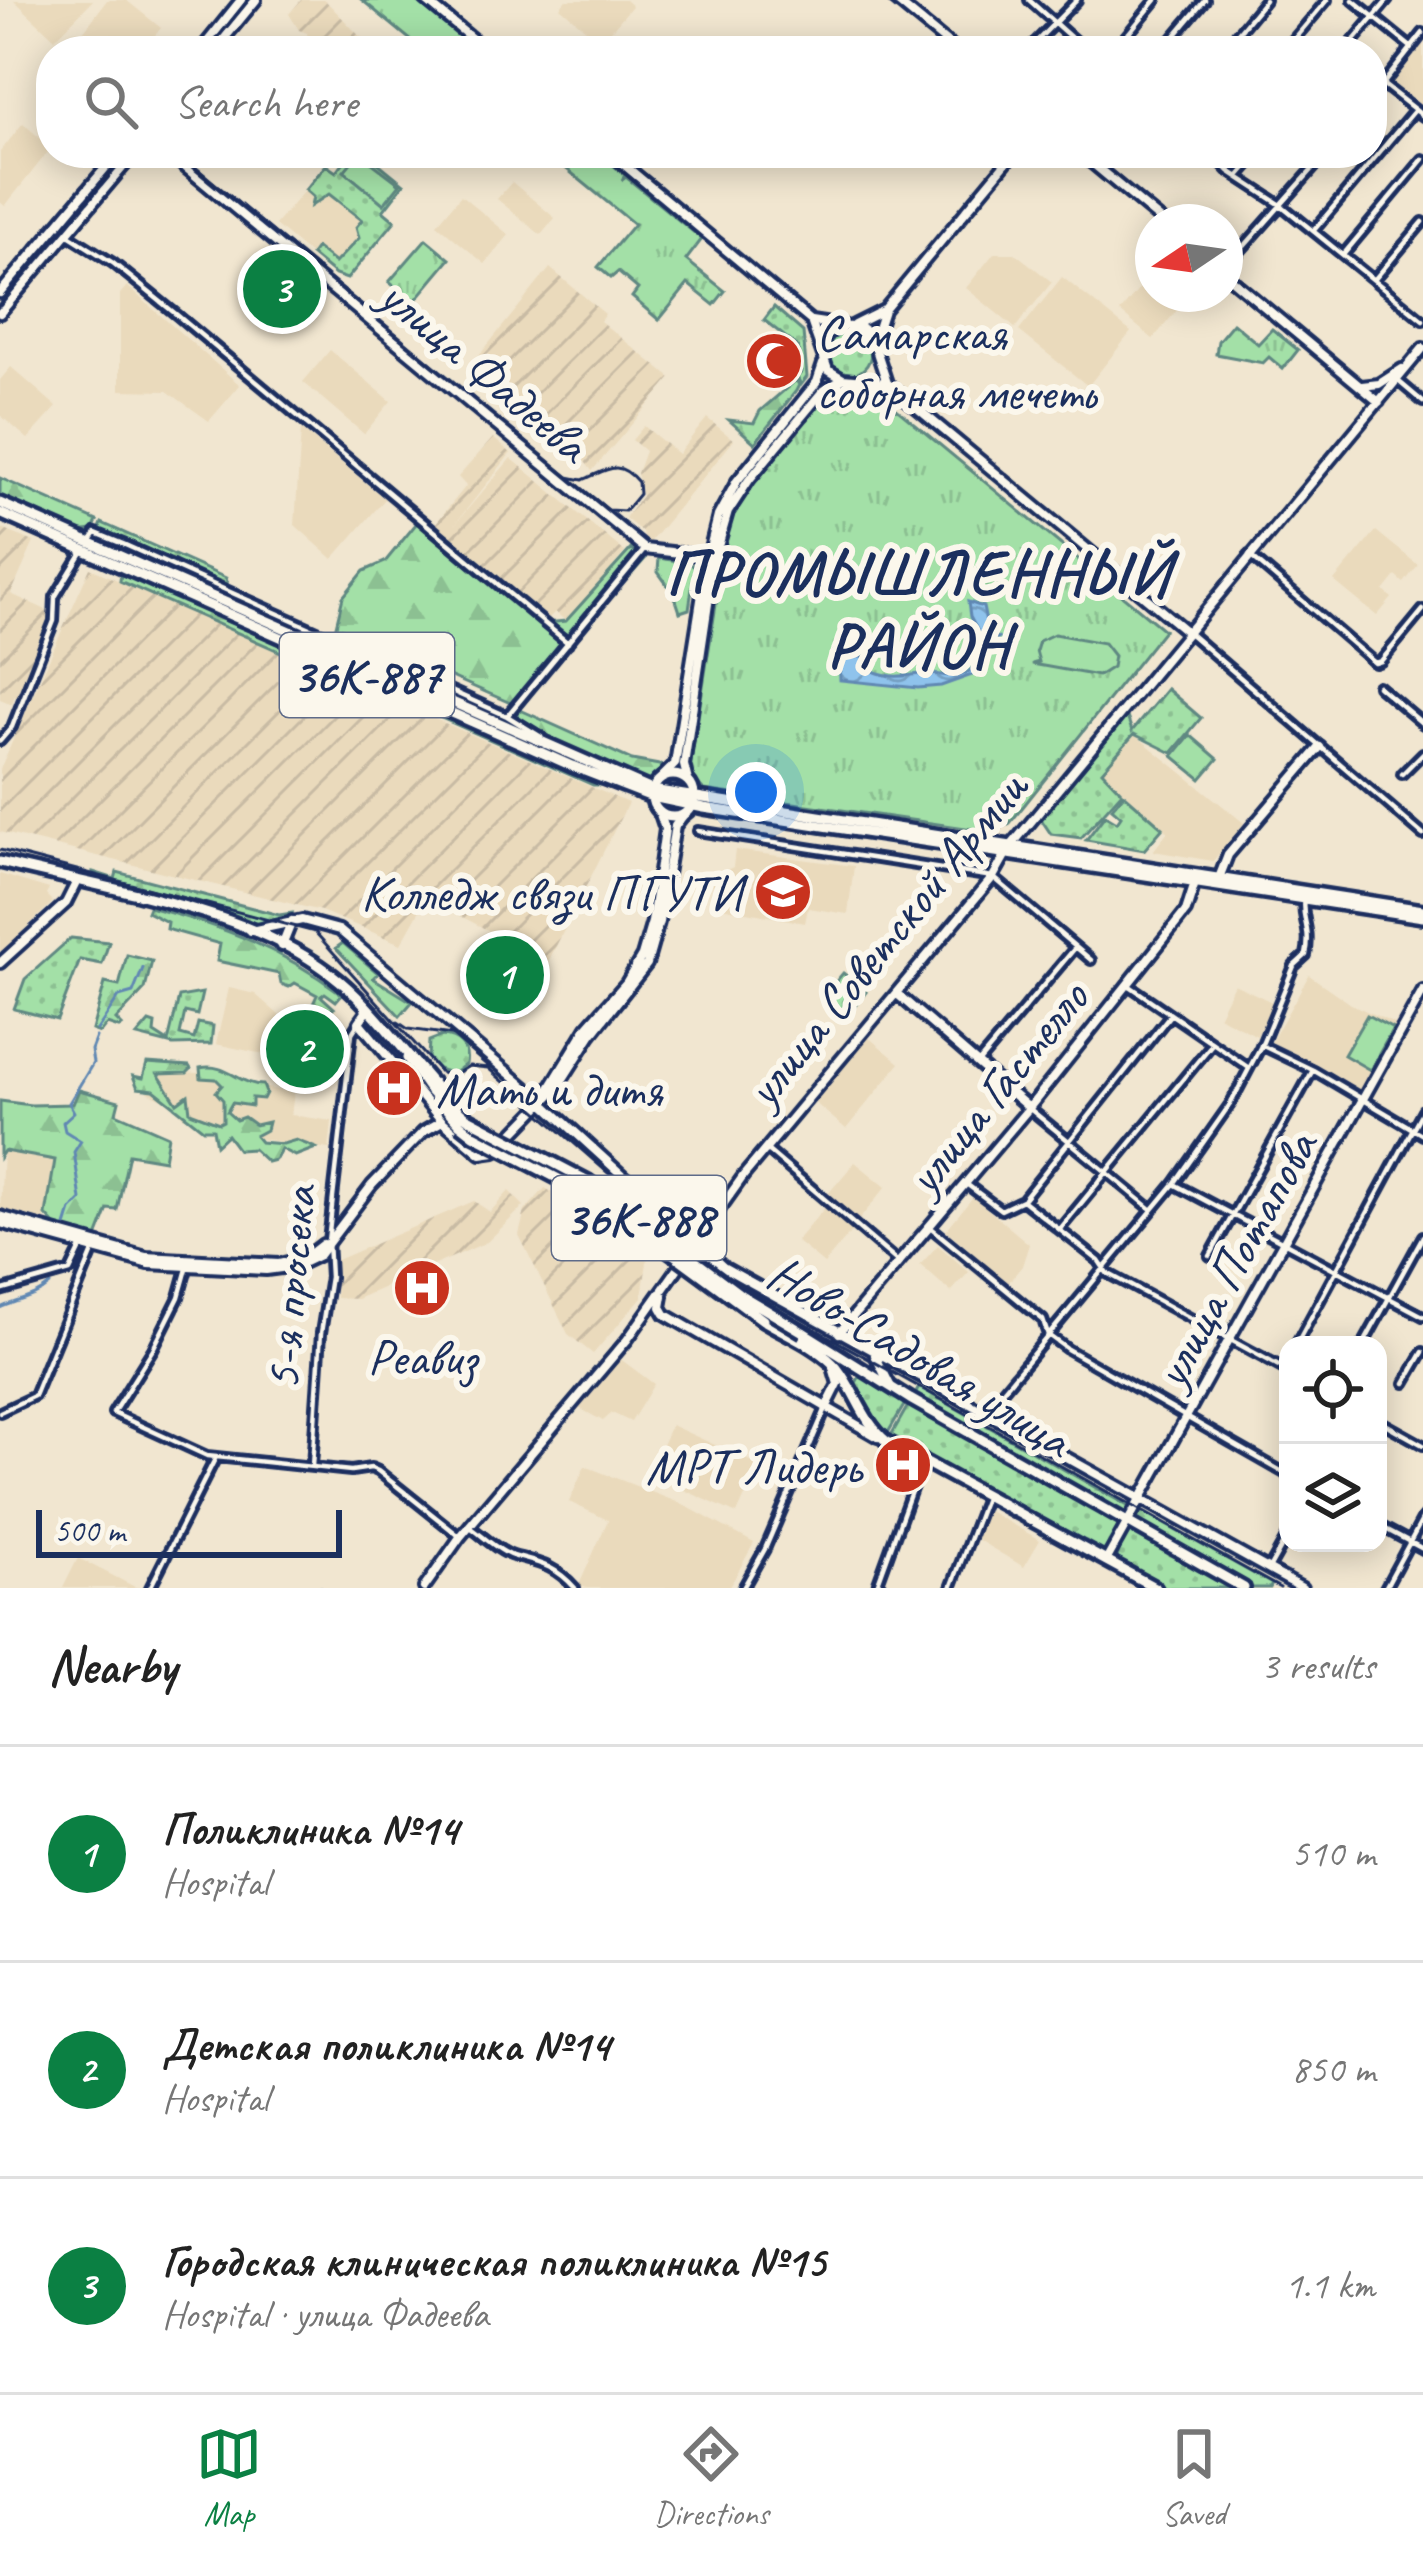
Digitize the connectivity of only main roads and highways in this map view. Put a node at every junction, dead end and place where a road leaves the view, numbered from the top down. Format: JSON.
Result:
{"nodes":[{"id":1,"x":241,"y":0,"type":"edge"},
{"id":2,"x":256,"y":0,"type":"edge"},
{"id":3,"x":425,"y":0,"type":"edge"},
{"id":4,"x":895,"y":0,"type":"edge"},
{"id":5,"x":212,"y":36,"type":"edge"},
{"id":6,"x":226,"y":36,"type":"edge"},
{"id":7,"x":469,"y":36,"type":"edge"},
{"id":8,"x":939,"y":36,"type":"edge"},
{"id":9,"x":105,"y":168,"type":"edge"},
{"id":10,"x":122,"y":168,"type":"edge"},
{"id":11,"x":187,"y":168,"type":"edge"},
{"id":12,"x":628,"y":168,"type":"edge"},
{"id":13,"x":999,"y":168,"type":"edge"},
{"id":14,"x":1098,"y":168,"type":"edge"},
{"id":15,"x":1141,"y":204,"type":"edge"},
{"id":16,"x":1243,"y":286,"type":"edge"},
{"id":17,"x":0,"y":293,"type":"edge"},
{"id":18,"x":884,"y":310,"type":"junction"},
{"id":19,"x":0,"y":313,"type":"edge"},
{"id":20,"x":811,"y":321,"type":"junction"},
{"id":21,"x":849,"y":325,"type":"junction"},
{"id":22,"x":875,"y":348,"type":"junction"},
{"id":23,"x":1423,"y":348,"type":"edge"},
{"id":24,"x":820,"y":350,"type":"junction"},
{"id":25,"x":823,"y":364,"type":"junction"},
{"id":26,"x":1408,"y":365,"type":"junction"},
{"id":27,"x":844,"y":379,"type":"junction"},
{"id":28,"x":857,"y":379,"type":"junction"},
{"id":29,"x":887,"y":383,"type":"junction"},
{"id":30,"x":1360,"y":386,"type":"junction"},
{"id":31,"x":1378,"y":401,"type":"junction"},
{"id":32,"x":0,"y":508,"type":"edge"},
{"id":33,"x":86,"y":546,"type":"junction"},
{"id":34,"x":712,"y":556,"type":"junction"},
{"id":35,"x":704,"y":604,"type":"junction"},
{"id":36,"x":1186,"y":631,"type":"junction"},
{"id":37,"x":1320,"y":747,"type":"road end"},
{"id":38,"x":662,"y":777,"type":"junction"},
{"id":39,"x":688,"y":781,"type":"junction"},
{"id":40,"x":652,"y":793,"type":"junction"},
{"id":41,"x":691,"y":805,"type":"junction"},
{"id":42,"x":660,"y":814,"type":"junction"},
{"id":43,"x":1008,"y":850,"type":"junction"},
{"id":44,"x":0,"y":862,"type":"edge"},
{"id":45,"x":1220,"y":878,"type":"junction"},
{"id":46,"x":1196,"y":881,"type":"junction"},
{"id":47,"x":76,"y":883,"type":"junction"},
{"id":48,"x":1423,"y":914,"type":"edge"},
{"id":49,"x":292,"y":921,"type":"junction"},
{"id":50,"x":251,"y":931,"type":"junction"},
{"id":51,"x":282,"y":946,"type":"junction"},
{"id":52,"x":0,"y":963,"type":"edge"},
{"id":53,"x":1423,"y":991,"type":"edge"},
{"id":54,"x":896,"y":993,"type":"junction"},
{"id":55,"x":363,"y":1002,"type":"junction"},
{"id":56,"x":542,"y":1102,"type":"junction"},
{"id":57,"x":1029,"y":1108,"type":"junction"},
{"id":58,"x":442,"y":1121,"type":"junction"},
{"id":59,"x":0,"y":1219,"type":"edge"},
{"id":60,"x":328,"y":1241,"type":"junction"},
{"id":61,"x":696,"y":1243,"type":"junction"},
{"id":62,"x":669,"y":1283,"type":"junction"},
{"id":63,"x":645,"y":1316,"type":"junction"},
{"id":64,"x":683,"y":1325,"type":"junction"},
{"id":65,"x":838,"y":1334,"type":"junction"},
{"id":66,"x":800,"y":1337,"type":"junction"},
{"id":67,"x":875,"y":1354,"type":"junction"},
{"id":68,"x":829,"y":1360,"type":"junction"},
{"id":69,"x":869,"y":1374,"type":"junction"},
{"id":70,"x":891,"y":1386,"type":"junction"},
{"id":71,"x":852,"y":1393,"type":"junction"},
{"id":72,"x":826,"y":1408,"type":"junction"},
{"id":73,"x":886,"y":1441,"type":"junction"},
{"id":74,"x":1142,"y":1500,"type":"junction"},
{"id":75,"x":1129,"y":1523,"type":"junction"},
{"id":76,"x":1106,"y":1562,"type":"junction"},
{"id":77,"x":424,"y":1588,"type":"edge"},
{"id":78,"x":1156,"y":1588,"type":"edge"},
{"id":79,"x":1244,"y":1588,"type":"edge"},
{"id":80,"x":1301,"y":1588,"type":"edge"}],
"edges":[{"from":1,"to":5,"type":"main road"},
{"from":2,"to":6,"type":"main road"},
{"from":3,"to":7,"type":"main road"},
{"from":4,"to":8,"type":"main road"},
{"from":9,"to":17,"type":"main road"},
{"from":10,"to":19,"type":"main road"},
{"from":11,"to":34,"type":"main road","name":"улица Фадеева"},
{"from":12,"to":20,"type":"main road"},
{"from":13,"to":18,"type":"main road"},
{"from":14,"to":15,"type":"main road"},
{"from":16,"to":30,"type":"main road"},
{"from":18,"to":21,"type":"main road"},
{"from":18,"to":22,"type":"main road"},
{"from":20,"to":21,"type":"main road"},
{"from":20,"to":24,"type":"main road"},
{"from":21,"to":22,"type":"main road"},
{"from":21,"to":24,"type":"main road"},
{"from":22,"to":28,"type":"main road"},
{"from":22,"to":29,"type":"main road"},
{"from":23,"to":26,"type":"main road","name":"улица Советской Армии"},
{"from":24,"to":25,"type":"main road"},
{"from":25,"to":27,"type":"main road"},
{"from":25,"to":34,"type":"main road"},
{"from":26,"to":30,"type":"main road"},
{"from":26,"to":31,"type":"main road","name":"улица Советской Армии"},
{"from":27,"to":28,"type":"main road"},
{"from":27,"to":34,"type":"main road"},
{"from":28,"to":29,"type":"main road"},
{"from":29,"to":36,"type":"main road"},
{"from":30,"to":31,"type":"main road"},
{"from":31,"to":36,"type":"main road","name":"улица Советской Армии"},
{"from":32,"to":33,"type":"main road","number":"36К-887"},
{"from":33,"to":40,"type":"main road","number":"36К-887"},
{"from":33,"to":40,"type":"main road","number":"36К-887"},
{"from":33,"to":40,"type":"main road","number":"36К-887"},
{"from":34,"to":35,"type":"main road"},
{"from":35,"to":38,"type":"main road"},
{"from":35,"to":39,"type":"main road"},
{"from":36,"to":43,"type":"main road","name":"улица Советской Армии"},
{"from":37,"to":45,"type":"main road"},
{"from":38,"to":39,"type":"main road"},
{"from":38,"to":40,"type":"main road"},
{"from":39,"to":41,"type":"main road"},
{"from":40,"to":41,"type":"main road","number":"36К-887"},
{"from":40,"to":42,"type":"main road"},
{"from":41,"to":42,"type":"main road"},
{"from":41,"to":43,"type":"main road","number":"36К-887"},
{"from":41,"to":56,"type":"main road"},
{"from":42,"to":56,"type":"main road"},
{"from":43,"to":45,"type":"main road","number":"36К-887"},
{"from":43,"to":46,"type":"main road","number":"36К-887"},
{"from":43,"to":54,"type":"main road","name":"улица Советской Армии"},
{"from":44,"to":47,"type":"main road","name":"Ново-Садовая улица","number":"36К-888"},
{"from":45,"to":48,"type":"main road","number":"36К-887"},
{"from":46,"to":48,"type":"main road","number":"36К-887"},
{"from":46,"to":57,"type":"main road","name":"улица Гастелло"},
{"from":47,"to":50,"type":"main road","name":"Ново-Садовая улица","number":"36К-888"},
{"from":47,"to":52,"type":"main road"},
{"from":49,"to":50,"type":"main road"},
{"from":49,"to":51,"type":"main road"},
{"from":49,"to":56,"type":"main road"},
{"from":50,"to":51,"type":"main road","name":"Ново-Садовая улица","number":"36К-888"},
{"from":51,"to":55,"type":"main road","name":"Ново-Садовая улица","number":"36К-888"},
{"from":53,"to":74,"type":"main road","name":"улица Потапова"},
{"from":54,"to":57,"type":"main road"},
{"from":54,"to":61,"type":"main road","name":"улица Советской Армии"},
{"from":55,"to":58,"type":"main road"},
{"from":55,"to":66,"type":"main road","name":"Ново-Садовая улица","number":"36К-888","bridge":true},
{"from":56,"to":58,"type":"main road"},
{"from":56,"to":61,"type":"main road"},
{"from":57,"to":65,"type":"main road","name":"улица Гастелло"},
{"from":58,"to":60,"type":"main road"},
{"from":59,"to":60,"type":"main road"},
{"from":59,"to":60,"type":"main road"},
{"from":61,"to":62,"type":"main road","name":"улица Советской Армии"},
{"from":61,"to":65,"type":"main road"},
{"from":62,"to":63,"type":"main road","name":"улица Советской Армии"},
{"from":62,"to":64,"type":"main road"},
{"from":63,"to":64,"type":"main road"},
{"from":63,"to":77,"type":"main road","name":"улица Советской Армии"},
{"from":64,"to":72,"type":"main road"},
{"from":65,"to":67,"type":"main road"},
{"from":66,"to":68,"type":"main road","name":"Ново-Садовая улица","number":"36К-888"},
{"from":66,"to":69,"type":"main road","name":"Ново-Садовая улица","number":"36К-888"},
{"from":67,"to":70,"type":"main road"},
{"from":67,"to":74,"type":"main road"},
{"from":68,"to":71,"type":"main road","name":"Ново-Садовая улица","number":"36К-888"},
{"from":68,"to":72,"type":"main road"},
{"from":69,"to":70,"type":"main road","name":"Ново-Садовая улица","number":"36К-888"},
{"from":69,"to":71,"type":"main road"},
{"from":70,"to":75,"type":"main road","name":"Ново-Садовая улица","number":"36К-888"},
{"from":71,"to":73,"type":"main road","name":"Ново-Садовая улица","number":"36К-888"},
{"from":72,"to":73,"type":"main road"},
{"from":73,"to":76,"type":"main road","name":"Ново-Садовая улица","number":"36К-888"},
{"from":74,"to":75,"type":"main road","name":"улица Потапова"},
{"from":74,"to":80,"type":"main road"},
{"from":75,"to":76,"type":"main road","name":"улица Потапова"},
{"from":75,"to":79,"type":"main road","name":"Ново-Садовая улица","number":"36К-888"},
{"from":76,"to":78,"type":"main road","name":"Ново-Садовая улица","number":"36К-888"}]}
